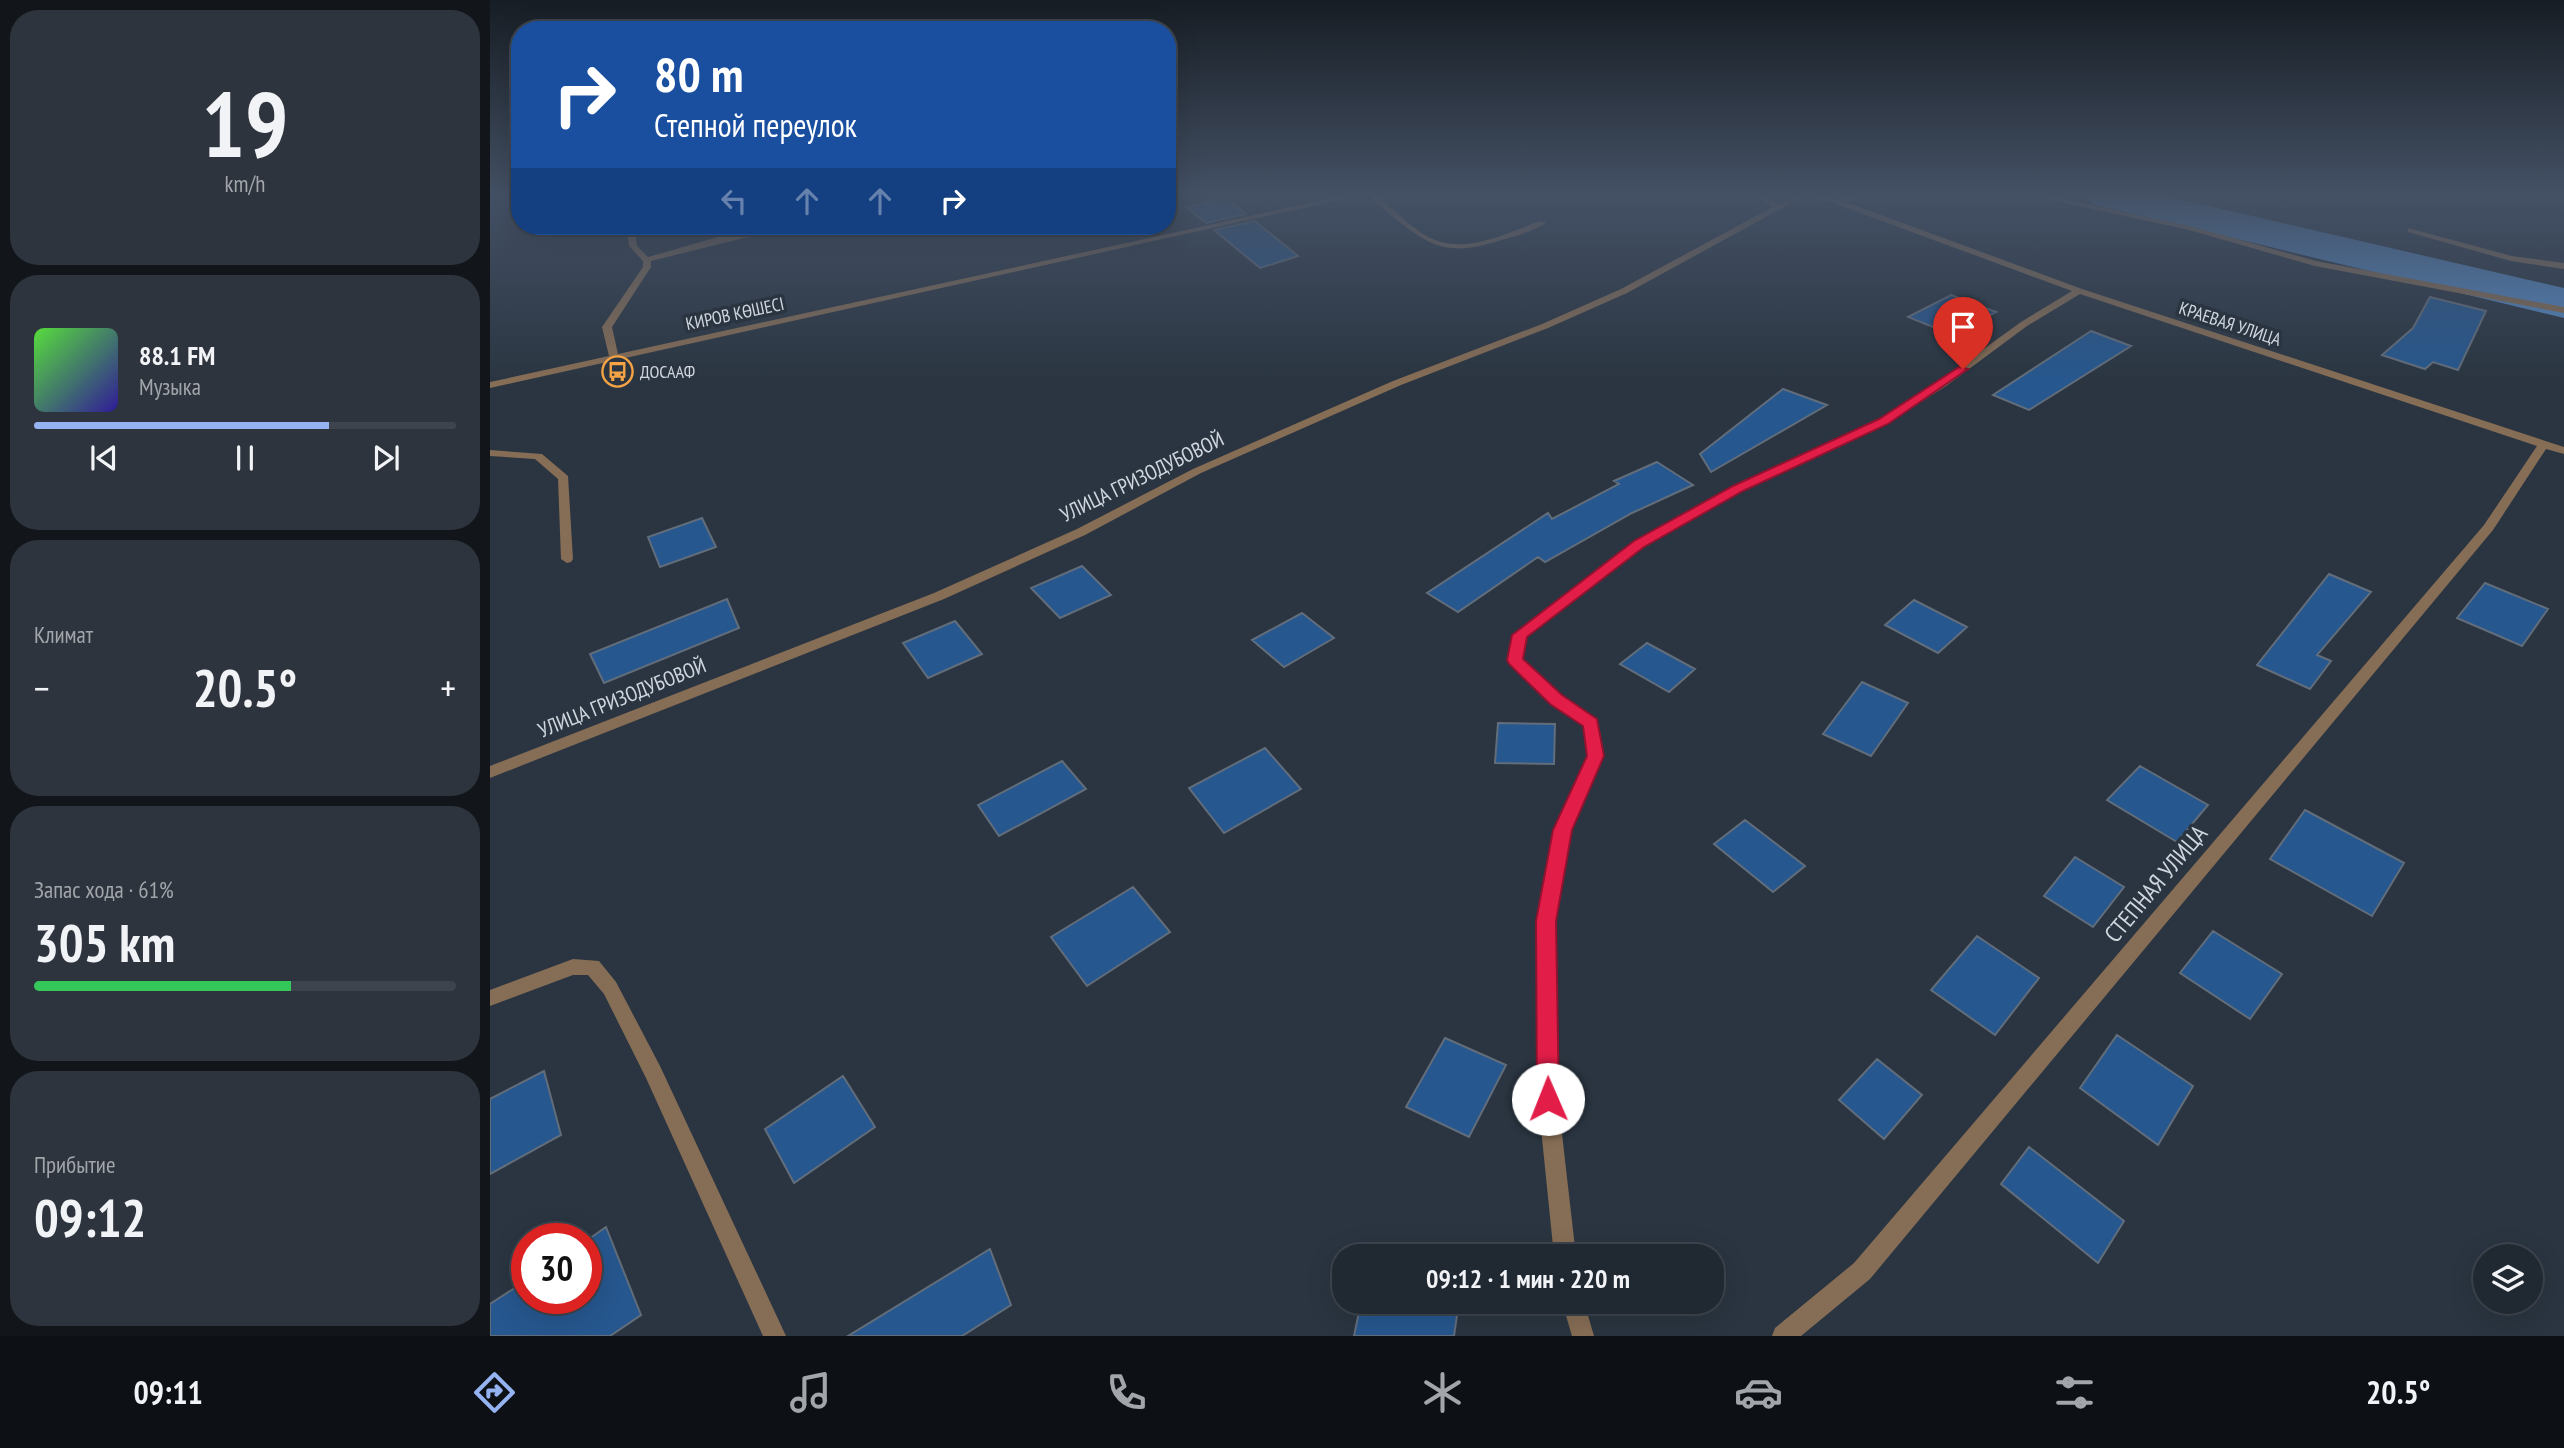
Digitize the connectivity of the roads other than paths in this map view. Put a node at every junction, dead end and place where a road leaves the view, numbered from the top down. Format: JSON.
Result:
{"nodes":[{"id":1,"x":643,"y":257,"type":"edge"},
{"id":2,"x":657,"y":257,"type":"edge"},
{"id":3,"x":1071,"y":257,"type":"edge"},
{"id":4,"x":1685,"y":257,"type":"edge"},
{"id":5,"x":1988,"y":257,"type":"edge"},
{"id":6,"x":2295,"y":257,"type":"edge"},
{"id":7,"x":2509,"y":257,"type":"edge"},
{"id":8,"x":647,"y":260,"type":"junction"},
{"id":9,"x":2564,"y":266,"type":"edge"},
{"id":10,"x":2079,"y":291,"type":"junction"},
{"id":11,"x":2564,"y":310,"type":"edge"},
{"id":12,"x":614,"y":357,"type":"junction"},
{"id":13,"x":490,"y":385,"type":"edge"},
{"id":14,"x":2544,"y":444,"type":"junction"},
{"id":15,"x":2564,"y":451,"type":"edge"},
{"id":16,"x":490,"y":453,"type":"edge"},
{"id":17,"x":567,"y":559,"type":"dead end"},
{"id":18,"x":490,"y":772,"type":"edge"},
{"id":19,"x":490,"y":999,"type":"edge"},
{"id":20,"x":1564,"y":1244,"type":"edge"},
{"id":21,"x":1577,"y":1314,"type":"edge"},
{"id":22,"x":775,"y":1336,"type":"edge"},
{"id":23,"x":1583,"y":1336,"type":"edge"},
{"id":24,"x":1783,"y":1336,"type":"edge"}],
"edges":[{"from":1,"to":8,"type":"street"},
{"from":2,"to":8,"type":"street"},
{"from":3,"to":12,"type":"street","name":"КИРОВ КӨШЕСІ"},
{"from":4,"to":18,"type":"street","name":"УЛИЦА ГРИЗОДУБОВОЙ"},
{"from":5,"to":10,"type":"street","name":"КРАЕВАЯ УЛИЦА"},
{"from":6,"to":11,"type":"street"},
{"from":7,"to":9,"type":"street"},
{"from":8,"to":12,"type":"street"},
{"from":10,"to":14,"type":"street","name":"КРАЕВАЯ УЛИЦА"},
{"from":10,"to":20,"type":"street"},
{"from":12,"to":13,"type":"street","name":"КИРОВ КӨШЕСІ"},
{"from":14,"to":15,"type":"street","name":"КРАЕВАЯ УЛИЦА"},
{"from":14,"to":24,"type":"street","name":"СТЕПНАЯ УЛИЦА"},
{"from":16,"to":17,"type":"street"},
{"from":19,"to":22,"type":"street"},
{"from":21,"to":23,"type":"street"}]}
